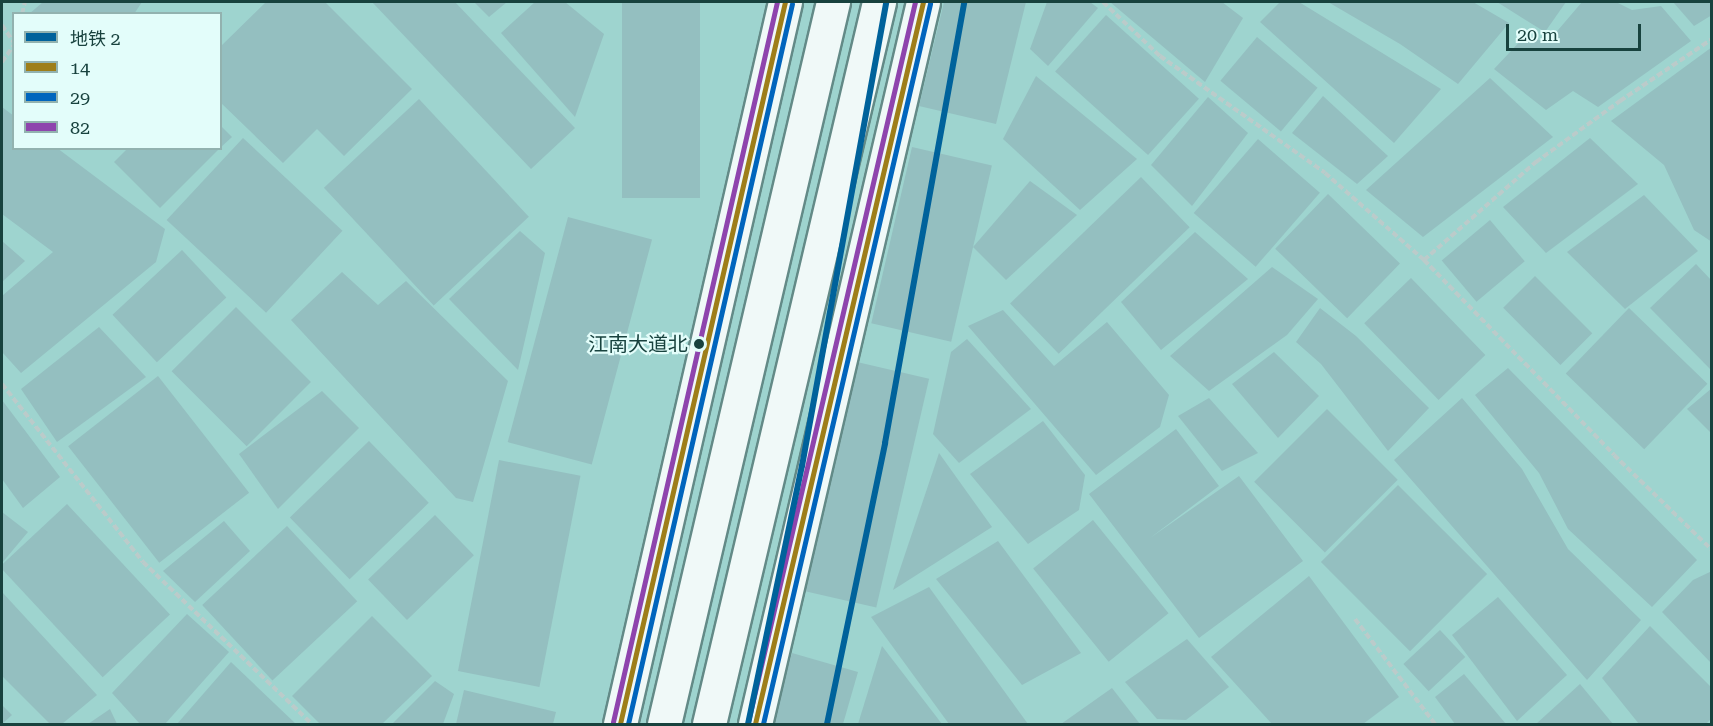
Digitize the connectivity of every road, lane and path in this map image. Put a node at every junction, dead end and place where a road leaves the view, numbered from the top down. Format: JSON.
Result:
{"nodes":[{"id":1,"x":785,"y":2,"type":"edge"},
{"id":2,"x":833,"y":2,"type":"edge"},
{"id":3,"x":879,"y":2,"type":"edge"},
{"id":4,"x":923,"y":2,"type":"edge"},
{"id":5,"x":1104,"y":2,"type":"edge"},
{"id":6,"x":2,"y":26,"type":"edge"},
{"id":7,"x":1712,"y":39,"type":"edge"},
{"id":8,"x":12,"y":41,"type":"edge"},
{"id":9,"x":12,"y":47,"type":"edge"},
{"id":10,"x":2,"y":62,"type":"edge"},
{"id":11,"x":1424,"y":260,"type":"junction"},
{"id":12,"x":2,"y":384,"type":"edge"},
{"id":13,"x":1712,"y":550,"type":"edge"},
{"id":14,"x":1355,"y":619,"type":"dead end"},
{"id":15,"x":312,"y":724,"type":"edge"},
{"id":16,"x":620,"y":724,"type":"edge"},
{"id":17,"x":664,"y":724,"type":"edge"},
{"id":18,"x":709,"y":724,"type":"edge"},
{"id":19,"x":754,"y":724,"type":"edge"},
{"id":20,"x":1435,"y":724,"type":"edge"}],
"edges":[{"from":1,"to":16,"type":"main road"},
{"from":2,"to":17,"type":"main road"},
{"from":3,"to":18,"type":"main road"},
{"from":4,"to":19,"type":"main road"},
{"from":5,"to":11,"type":"path"},
{"from":6,"to":8,"type":"path"},
{"from":7,"to":11,"type":"path"},
{"from":9,"to":10,"type":"path"},
{"from":11,"to":13,"type":"path"},
{"from":12,"to":15,"type":"path"},
{"from":14,"to":20,"type":"path"}]}
